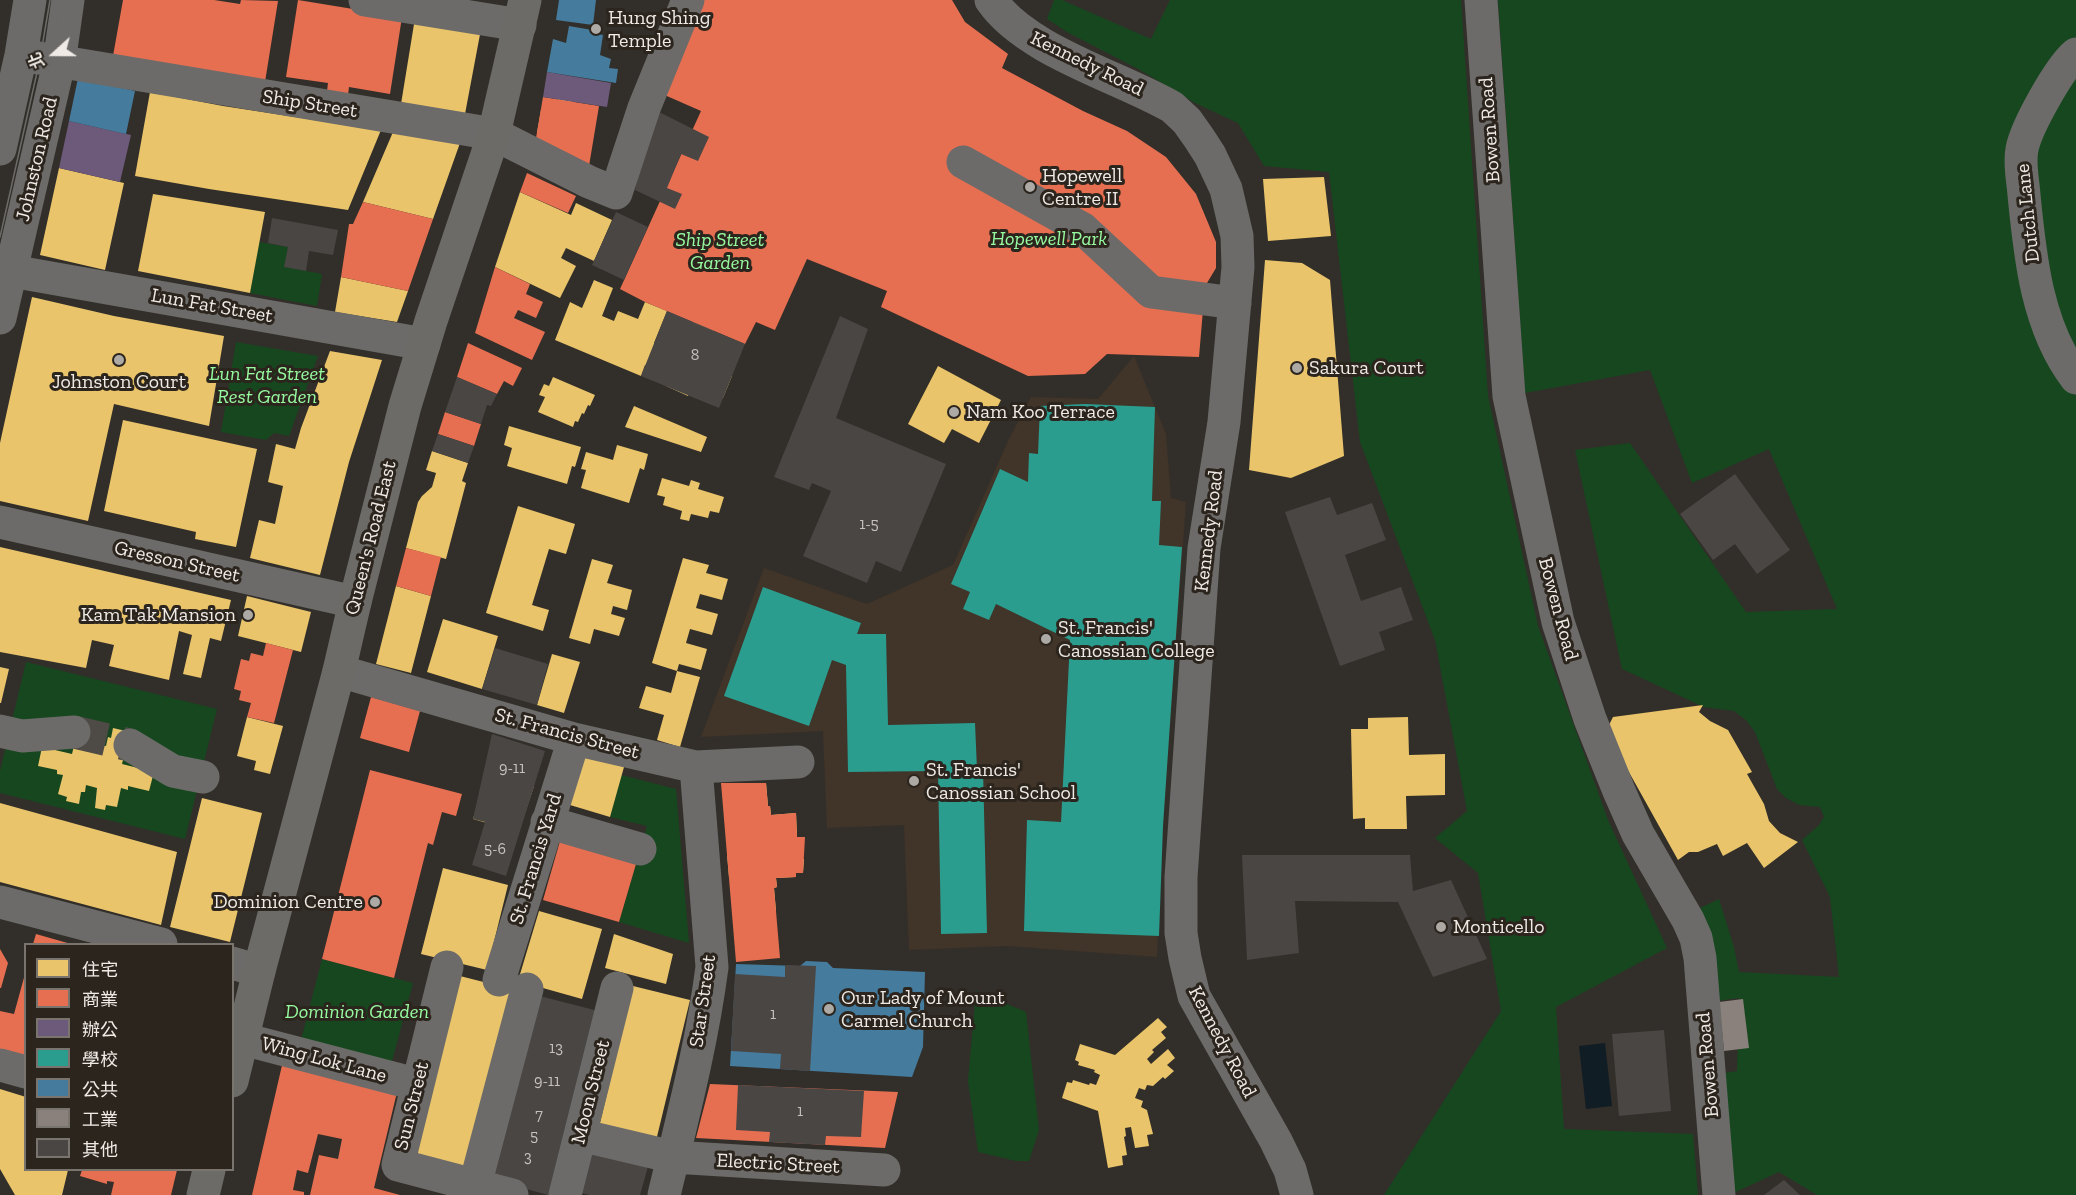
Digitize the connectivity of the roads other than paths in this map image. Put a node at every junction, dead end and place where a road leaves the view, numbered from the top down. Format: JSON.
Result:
{"nodes":[{"id":1,"x":30,"y":0,"type":"edge"},
{"id":2,"x":69,"y":0,"type":"edge"},
{"id":3,"x":365,"y":0,"type":"edge"},
{"id":4,"x":688,"y":0,"type":"edge"},
{"id":5,"x":991,"y":0,"type":"edge"},
{"id":6,"x":1481,"y":0,"type":"edge"},
{"id":7,"x":523,"y":12,"type":"edge"},
{"id":8,"x":2076,"y":54,"type":"edge"},
{"id":9,"x":21,"y":55,"type":"junction"},
{"id":10,"x":59,"y":63,"type":"junction"},
{"id":11,"x":494,"y":134,"type":"junction"},
{"id":12,"x":0,"y":149,"type":"edge"},
{"id":13,"x":963,"y":162,"type":"dead end"},
{"id":14,"x":5,"y":270,"type":"edge"},
{"id":15,"x":1235,"y":303,"type":"junction"},
{"id":16,"x":0,"y":318,"type":"edge"},
{"id":17,"x":424,"y":344,"type":"junction"},
{"id":18,"x":2076,"y":378,"type":"edge"},
{"id":19,"x":0,"y":522,"type":"edge"},
{"id":20,"x":355,"y":602,"type":"junction"},
{"id":21,"x":339,"y":671,"type":"junction"},
{"id":22,"x":0,"y":731,"type":"edge"},
{"id":23,"x":74,"y":732,"type":"tunnel mouth"},
{"id":24,"x":574,"y":739,"type":"junction"},
{"id":25,"x":130,"y":745,"type":"tunnel mouth"},
{"id":26,"x":798,"y":762,"type":"dead end"},
{"id":27,"x":696,"y":767,"type":"junction"},
{"id":28,"x":203,"y":777,"type":"dead end"},
{"id":29,"x":547,"y":822,"type":"junction"},
{"id":30,"x":640,"y":849,"type":"dead end"},
{"id":31,"x":0,"y":902,"type":"edge"},
{"id":32,"x":154,"y":943,"type":"edge"},
{"id":33,"x":246,"y":967,"type":"edge"},
{"id":34,"x":447,"y":967,"type":"dead end"},
{"id":35,"x":617,"y":988,"type":"dead end"},
{"id":36,"x":243,"y":1039,"type":"junction"},
{"id":37,"x":0,"y":1065,"type":"edge"},
{"id":38,"x":24,"y":1071,"type":"edge"},
{"id":39,"x":234,"y":1073,"type":"edge"},
{"id":40,"x":404,"y":1081,"type":"dead end"},
{"id":41,"x":580,"y":1135,"type":"junction"},
{"id":42,"x":673,"y":1157,"type":"junction"},
{"id":43,"x":884,"y":1170,"type":"dead end"},
{"id":44,"x":209,"y":1171,"type":"edge"},
{"id":45,"x":475,"y":1185,"type":"junction"},
{"id":46,"x":203,"y":1195,"type":"edge"},
{"id":47,"x":512,"y":1195,"type":"edge"},
{"id":48,"x":565,"y":1195,"type":"edge"},
{"id":49,"x":663,"y":1195,"type":"edge"},
{"id":50,"x":1297,"y":1195,"type":"edge"},
{"id":51,"x":1719,"y":1195,"type":"edge"}],
"edges":[{"from":1,"to":9,"type":"street","name":"Johnston Road"},
{"from":2,"to":10,"type":"street","name":"Johnston Road"},
{"from":3,"to":7,"type":"street"},
{"from":4,"to":11,"type":"street","name":"Ship Street"},
{"from":5,"to":15,"type":"street","name":"Kennedy Road"},
{"from":6,"to":51,"type":"street","name":"Bowen Road"},
{"from":7,"to":11,"type":"main road","name":"Queen's Road East"},
{"from":8,"to":18,"type":"street","name":"Dutch Lane"},
{"from":9,"to":10,"type":"street","name":"Ship Street"},
{"from":9,"to":12,"type":"street","name":"Johnston Road"},
{"from":10,"to":11,"type":"street","name":"Ship Street"},
{"from":10,"to":14,"type":"street","name":"Johnston Road"},
{"from":11,"to":17,"type":"main road","name":"Queen's Road East"},
{"from":13,"to":15,"type":"street"},
{"from":14,"to":16,"type":"street","name":"Johnston Road"},
{"from":14,"to":17,"type":"street","name":"Lun Fat Street"},
{"from":15,"to":50,"type":"street","name":"Kennedy Road"},
{"from":17,"to":20,"type":"main road","name":"Queen's Road East"},
{"from":19,"to":20,"type":"street","name":"Gresson Street"},
{"from":20,"to":21,"type":"main road","name":"Queen's Road East"},
{"from":21,"to":24,"type":"street","name":"St. Francis Street"},
{"from":21,"to":33,"type":"main road","name":"Queen's Road East"},
{"from":22,"to":23,"type":"street"},
{"from":24,"to":27,"type":"street","name":"St. Francis Street"},
{"from":24,"to":29,"type":"street","name":"St. Francis Yard"},
{"from":25,"to":28,"type":"street"},
{"from":26,"to":27,"type":"street","name":"St. Francis Street"},
{"from":27,"to":42,"type":"street","name":"Star Street"},
{"from":29,"to":30,"type":"street"},
{"from":29,"to":45,"type":"street","name":"St. Francis Yard"},
{"from":31,"to":32,"type":"street"},
{"from":33,"to":36,"type":"main road","name":"Queen's Road East"},
{"from":34,"to":45,"type":"street","name":"Sun Street"},
{"from":35,"to":41,"type":"street","name":"Moon Street"},
{"from":36,"to":39,"type":"main road","name":"Queen's Road East"},
{"from":36,"to":40,"type":"street","name":"Wing Lok Lane"},
{"from":37,"to":38,"type":"street"},
{"from":41,"to":42,"type":"street","name":"Electric Street"},
{"from":41,"to":48,"type":"street","name":"Moon Street"},
{"from":42,"to":43,"type":"street","name":"Electric Street"},
{"from":42,"to":49,"type":"street","name":"Star Street"},
{"from":44,"to":46,"type":"main road"},
{"from":45,"to":47,"type":"street","name":"Sun Street"}]}
